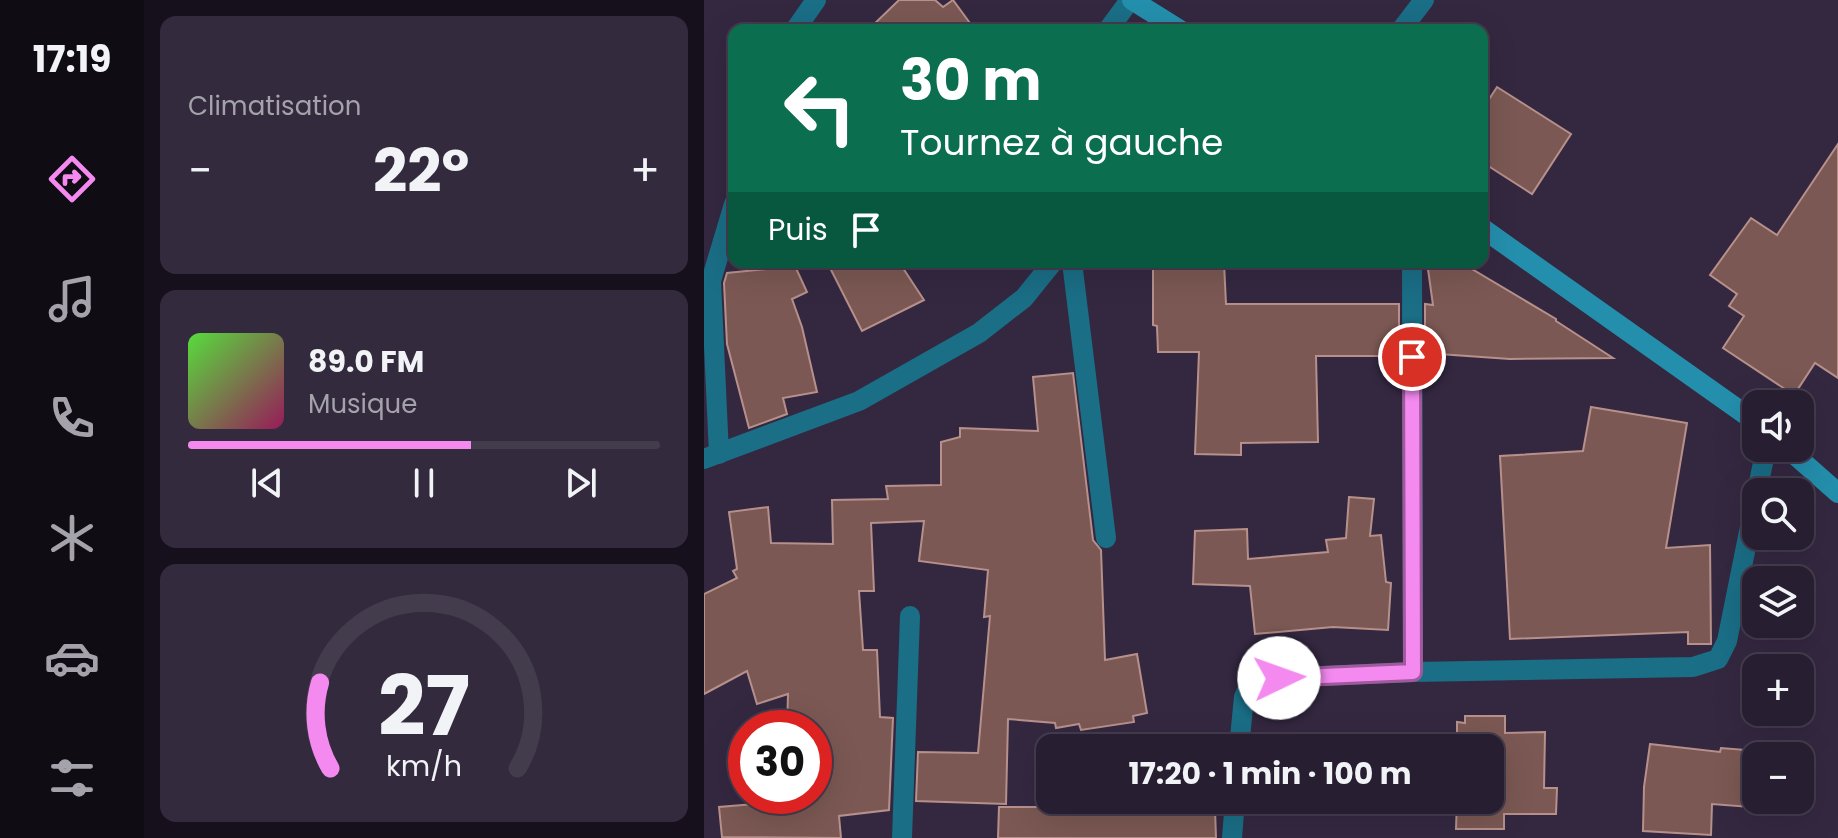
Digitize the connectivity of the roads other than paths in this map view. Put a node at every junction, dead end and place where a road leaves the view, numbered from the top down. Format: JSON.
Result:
{"nodes":[{"id":1,"x":816,"y":0,"type":"edge"},
{"id":2,"x":1131,"y":0,"type":"edge"},
{"id":3,"x":1424,"y":0,"type":"edge"},
{"id":4,"x":799,"y":24,"type":"edge"},
{"id":5,"x":1113,"y":24,"type":"edge"},
{"id":6,"x":1170,"y":24,"type":"edge"},
{"id":7,"x":1406,"y":24,"type":"edge"},
{"id":8,"x":728,"y":224,"type":"edge"},
{"id":9,"x":1488,"y":232,"type":"edge"},
{"id":10,"x":1048,"y":268,"type":"edge"},
{"id":11,"x":1073,"y":268,"type":"edge"},
{"id":12,"x":1412,"y":268,"type":"edge"},
{"id":13,"x":1742,"y":412,"type":"edge"},
{"id":14,"x":712,"y":457,"type":"edge"},
{"id":15,"x":1803,"y":462,"type":"edge"},
{"id":16,"x":1838,"y":493,"type":"edge"},
{"id":17,"x":1106,"y":538,"type":"dead end"},
{"id":18,"x":1745,"y":550,"type":"edge"},
{"id":19,"x":910,"y":616,"type":"dead end"},
{"id":20,"x":1413,"y":672,"type":"junction"},
{"id":21,"x":1240,"y":734,"type":"edge"},
{"id":22,"x":1234,"y":814,"type":"edge"},
{"id":23,"x":902,"y":838,"type":"edge"},
{"id":24,"x":1232,"y":838,"type":"edge"}],
"edges":[{"from":1,"to":4,"type":"street"},
{"from":2,"to":5,"type":"street"},
{"from":2,"to":6,"type":"street"},
{"from":3,"to":7,"type":"street"},
{"from":8,"to":14,"type":"street"},
{"from":9,"to":13,"type":"street"},
{"from":10,"to":14,"type":"street"},
{"from":11,"to":17,"type":"street"},
{"from":12,"to":20,"type":"street"},
{"from":15,"to":16,"type":"street"},
{"from":18,"to":20,"type":"street"},
{"from":19,"to":23,"type":"street"},
{"from":20,"to":21,"type":"street"},
{"from":22,"to":24,"type":"street"}]}
